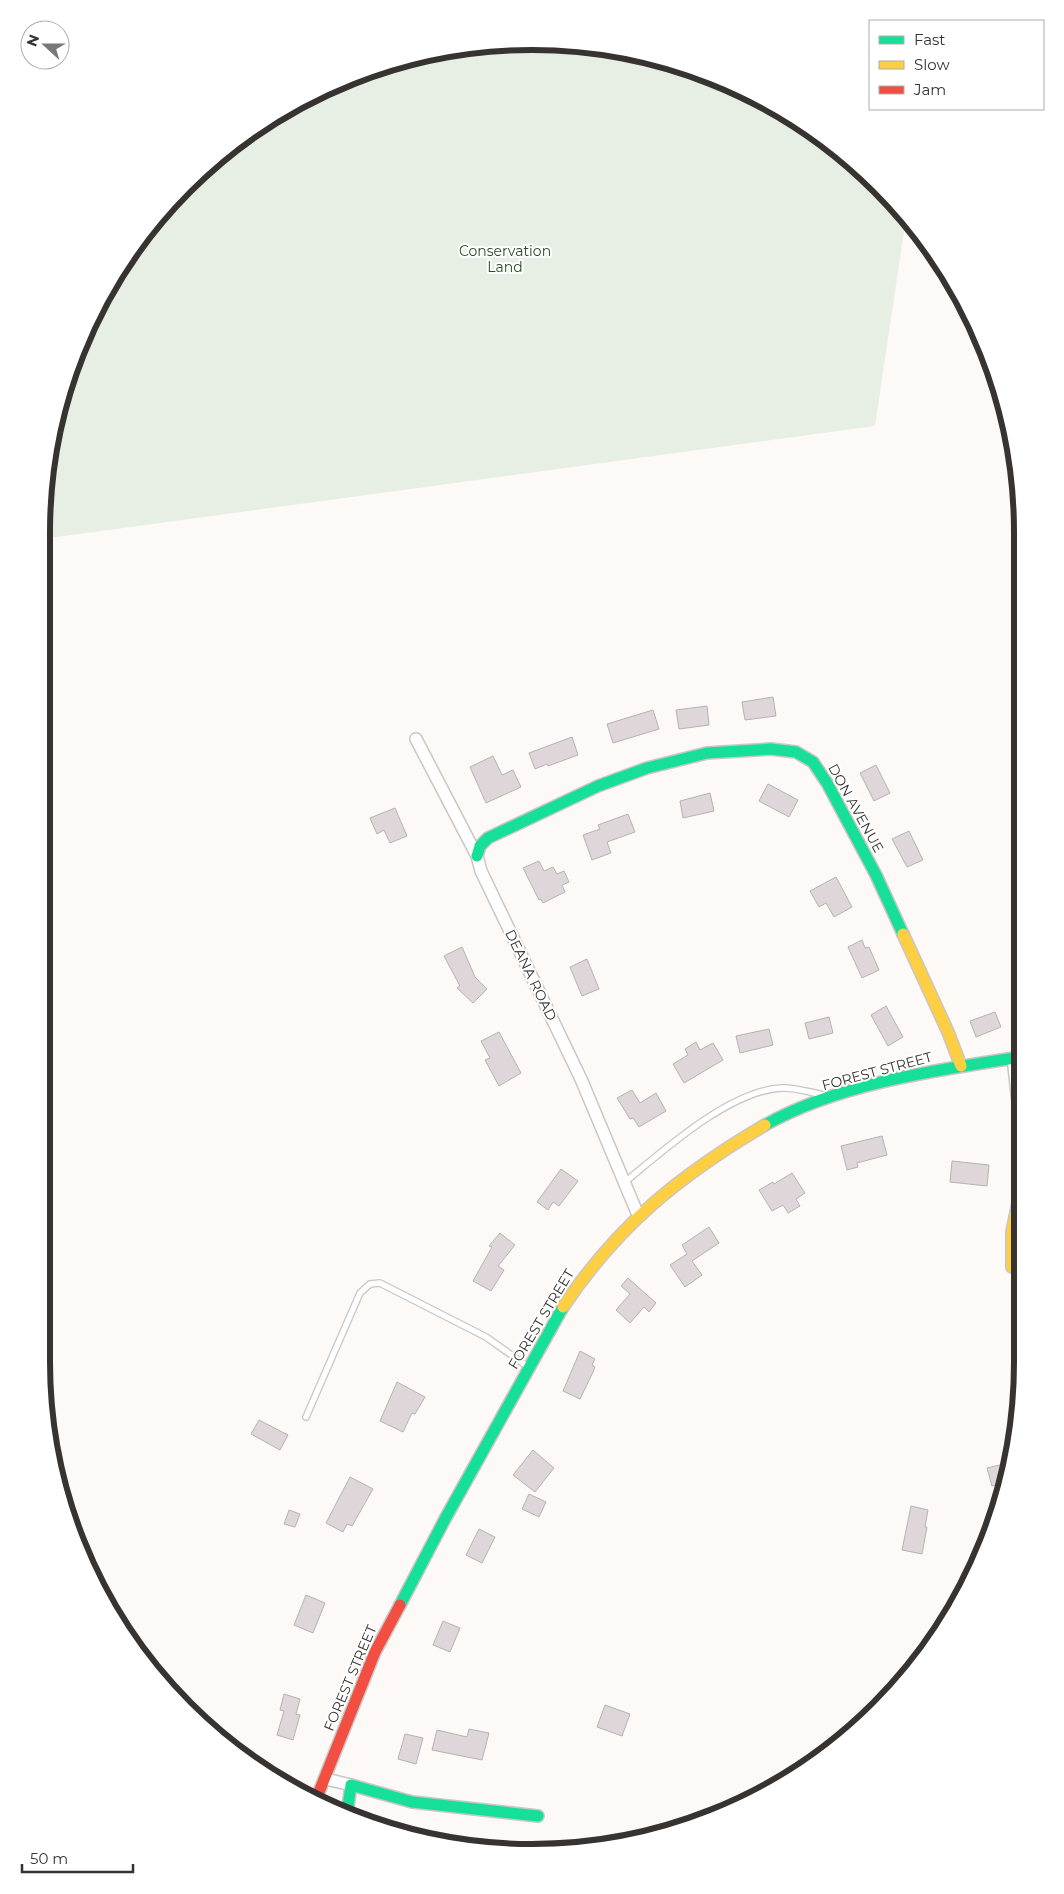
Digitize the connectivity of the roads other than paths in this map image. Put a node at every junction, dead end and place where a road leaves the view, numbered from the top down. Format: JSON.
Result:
{"nodes":[{"id":1,"x":416,"y":739,"type":"dead end"},
{"id":2,"x":477,"y":856,"type":"junction"},
{"id":3,"x":1014,"y":1058,"type":"edge"},
{"id":4,"x":961,"y":1066,"type":"junction"},
{"id":5,"x":832,"y":1097,"type":"junction"},
{"id":6,"x":625,"y":1182,"type":"junction"},
{"id":7,"x":638,"y":1214,"type":"junction"},
{"id":8,"x":1014,"y":1222,"type":"edge"},
{"id":9,"x":1012,"y":1267,"type":"dead end"},
{"id":10,"x":529,"y":1367,"type":"junction"},
{"id":11,"x":306,"y":1417,"type":"dead end"},
{"id":12,"x":326,"y":1779,"type":"junction"},
{"id":13,"x":351,"y":1785,"type":"junction"},
{"id":14,"x":319,"y":1794,"type":"edge"},
{"id":15,"x":348,"y":1807,"type":"edge"},
{"id":16,"x":538,"y":1816,"type":"dead end"}],
"edges":[{"from":1,"to":2,"type":"street","name":"DEANA ROAD"},
{"from":2,"to":4,"type":"street","name":"DON AVENUE"},
{"from":2,"to":6,"type":"street","name":"DEANA ROAD"},
{"from":3,"to":4,"type":"street","name":"FOREST STREET"},
{"from":4,"to":5,"type":"street","name":"FOREST STREET"},
{"from":5,"to":6,"type":"lane"},
{"from":5,"to":7,"type":"street","name":"FOREST STREET"},
{"from":6,"to":7,"type":"street","name":"DEANA ROAD"},
{"from":7,"to":10,"type":"street","name":"FOREST STREET"},
{"from":8,"to":9,"type":"street"},
{"from":10,"to":11,"type":"lane"},
{"from":10,"to":12,"type":"street","name":"FOREST STREET"},
{"from":12,"to":13,"type":"street"},
{"from":12,"to":14,"type":"street","name":"FOREST STREET"},
{"from":13,"to":15,"type":"street"},
{"from":13,"to":16,"type":"street"}]}
